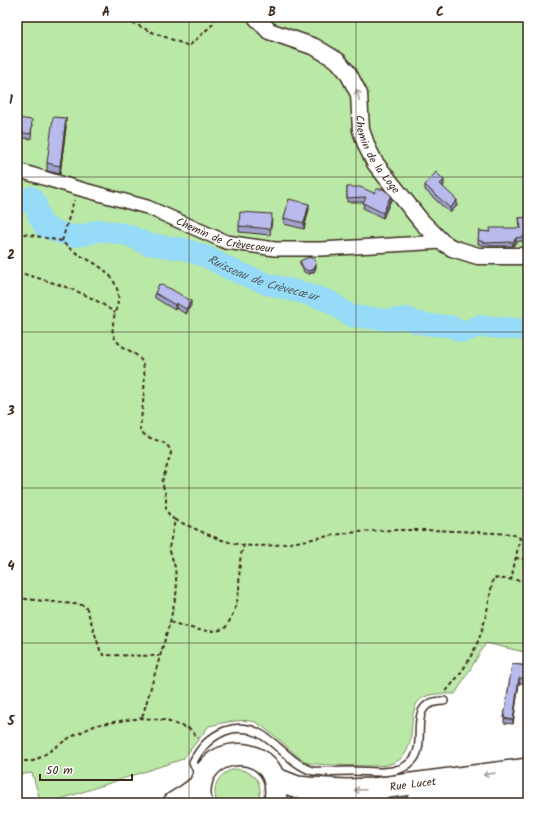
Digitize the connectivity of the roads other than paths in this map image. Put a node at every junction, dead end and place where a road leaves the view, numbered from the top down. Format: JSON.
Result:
{"nodes":[{"id":1,"x":256,"y":17,"type":"edge"},
{"id":2,"x":17,"y":170,"type":"edge"},
{"id":3,"x":442,"y":242,"type":"junction"},
{"id":4,"x":528,"y":256,"type":"edge"},
{"id":5,"x":444,"y":701,"type":"dead end"},
{"id":6,"x":528,"y":769,"type":"edge"},
{"id":7,"x":274,"y":778,"type":"junction"},
{"id":8,"x":201,"y":788,"type":"edge"},
{"id":9,"x":528,"y":788,"type":"edge"},
{"id":10,"x":174,"y":803,"type":"edge"},
{"id":11,"x":274,"y":803,"type":"edge"},
{"id":12,"x":416,"y":803,"type":"edge"}],
"edges":[{"from":3,"to":1,"type":"street","name":"Chemin de la Loge","one_way":true},
{"from":2,"to":3,"type":"street","name":"Chemin de Crèvecoeur"},
{"from":3,"to":4,"type":"street","name":"Chemin de la Loge"},
{"from":5,"to":8,"type":"lane"},
{"from":6,"to":7,"type":"main road","name":"Rue Lucet","one_way":true},
{"from":7,"to":8,"type":"main road"},
{"from":7,"to":11,"type":"main road"},
{"from":8,"to":10,"type":"main road"},
{"from":9,"to":12,"type":"main road","name":"Rue Lucet"}]}
